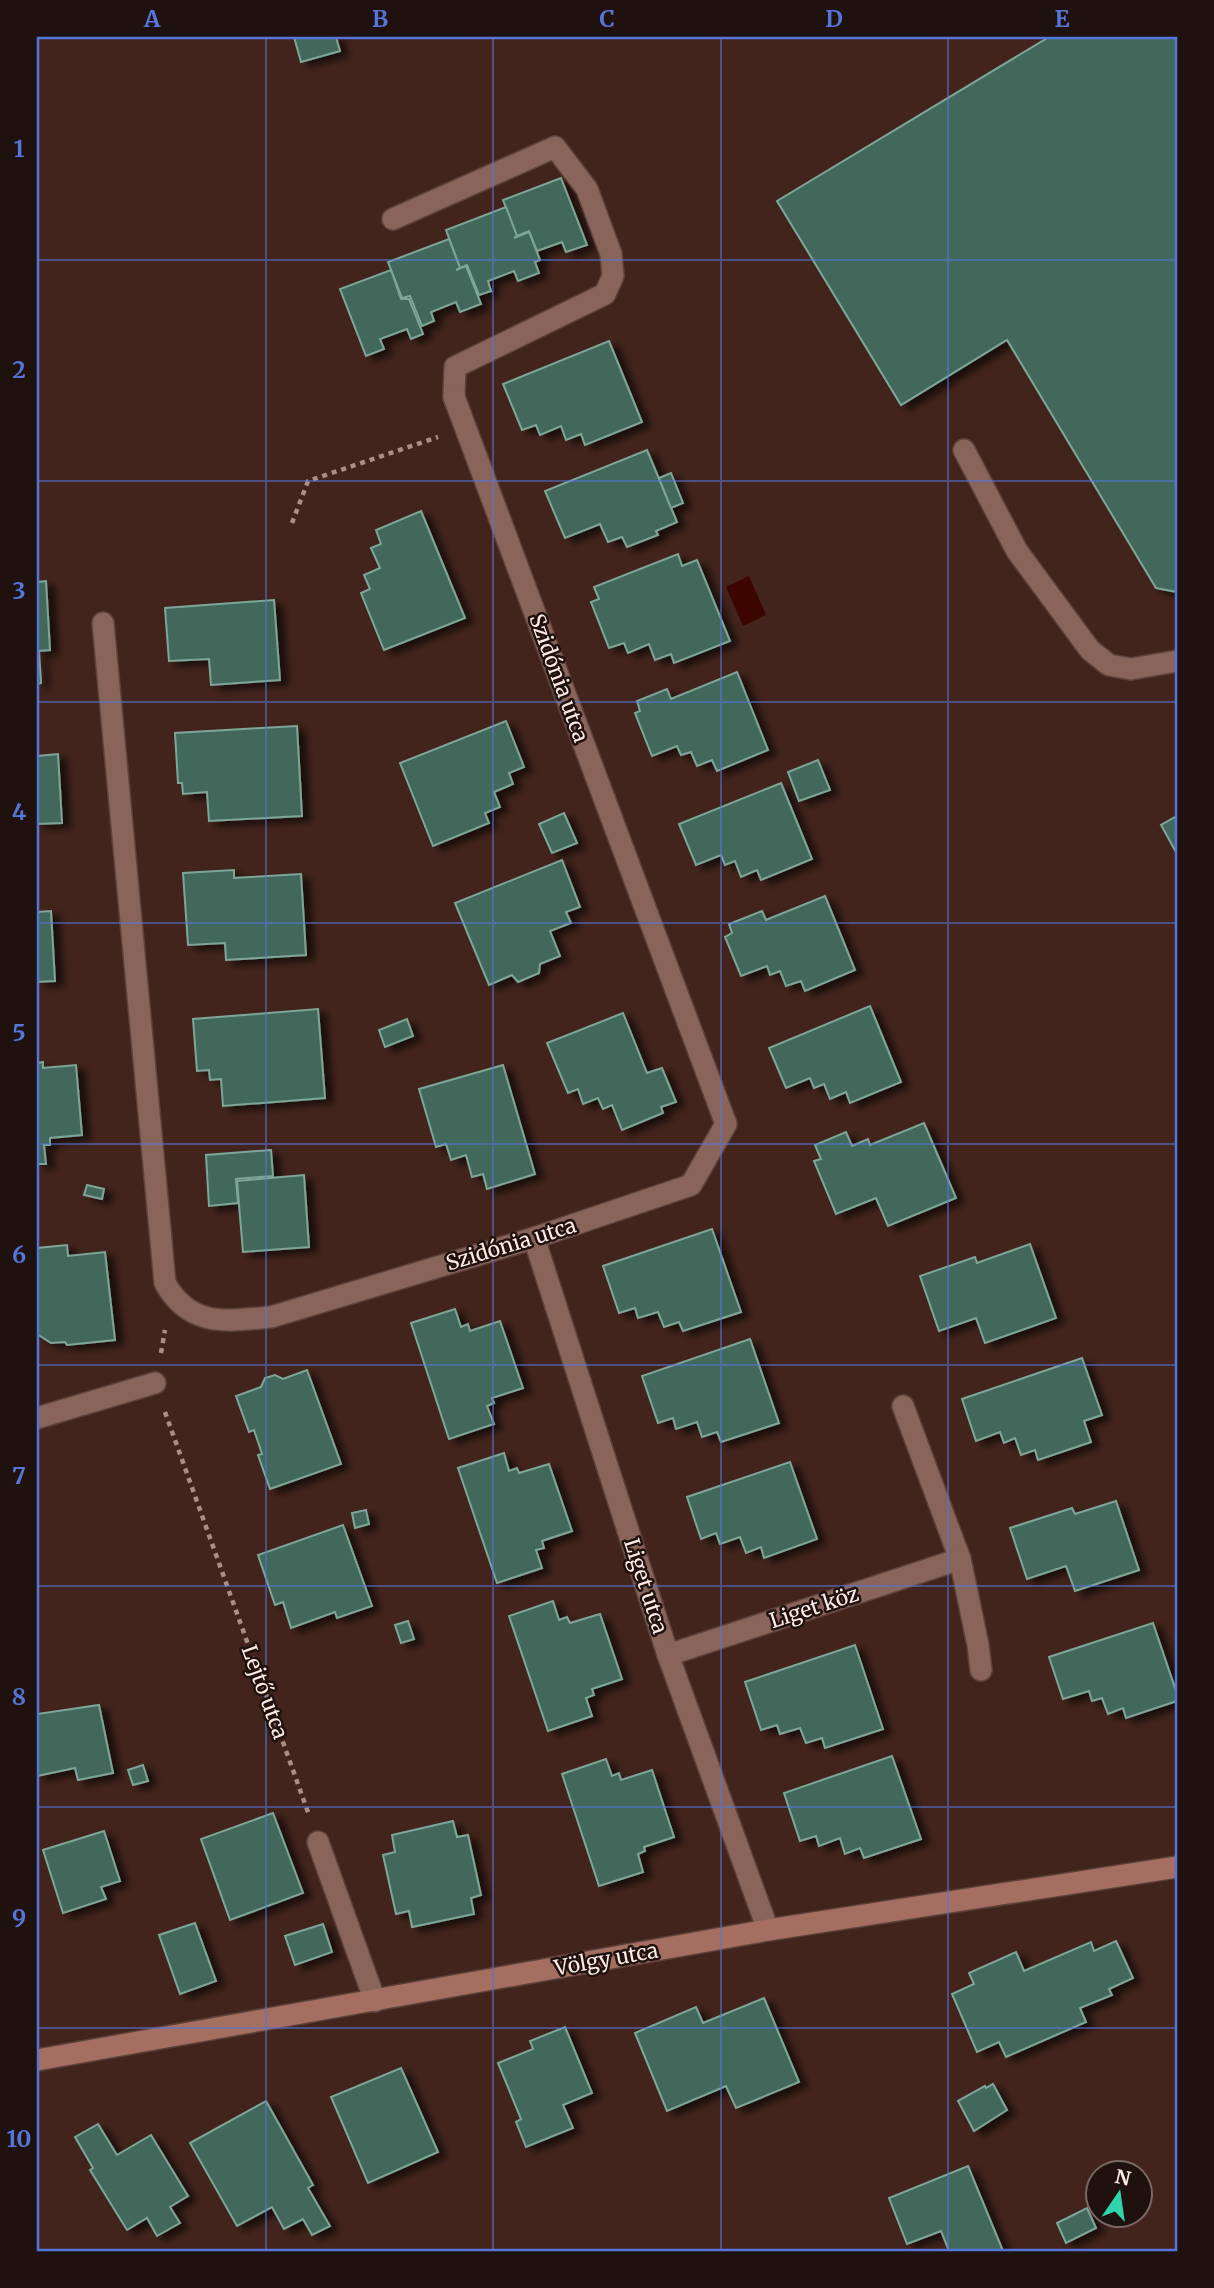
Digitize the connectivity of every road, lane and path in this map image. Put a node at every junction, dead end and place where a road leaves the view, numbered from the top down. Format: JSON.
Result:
{"nodes":[{"id":1,"x":393,"y":219,"type":"dead end"},
{"id":2,"x":466,"y":428,"type":"junction"},
{"id":3,"x":964,"y":450,"type":"dead end"},
{"id":4,"x":292,"y":523,"type":"dead end"},
{"id":5,"x":103,"y":623,"type":"dead end"},
{"id":6,"x":1177,"y":661,"type":"edge"},
{"id":7,"x":534,"y":1238,"type":"junction"},
{"id":8,"x":171,"y":1295,"type":"junction"},
{"id":9,"x":155,"y":1382,"type":"junction"},
{"id":10,"x":904,"y":1406,"type":"dead end"},
{"id":11,"x":37,"y":1418,"type":"edge"},
{"id":12,"x":960,"y":1559,"type":"junction"},
{"id":13,"x":668,"y":1655,"type":"junction"},
{"id":14,"x":981,"y":1670,"type":"dead end"},
{"id":15,"x":318,"y":1842,"type":"joint"},
{"id":16,"x":1177,"y":1867,"type":"edge"},
{"id":17,"x":768,"y":1930,"type":"junction"},
{"id":18,"x":375,"y":2001,"type":"junction"},
{"id":19,"x":37,"y":2060,"type":"edge"}],
"edges":[{"from":1,"to":2,"type":"street","name":"Szidónia utca"},
{"from":2,"to":4,"type":"path"},
{"from":2,"to":7,"type":"street","name":"Szidónia utca"},
{"from":3,"to":6,"type":"street"},
{"from":5,"to":8,"type":"street"},
{"from":7,"to":8,"type":"street","name":"Szidónia utca"},
{"from":7,"to":13,"type":"street","name":"Liget utca"},
{"from":8,"to":9,"type":"path"},
{"from":9,"to":11,"type":"street"},
{"from":9,"to":15,"type":"path","name":"Lejtő utca"},
{"from":10,"to":12,"type":"street"},
{"from":12,"to":13,"type":"street","name":"Liget köz"},
{"from":12,"to":14,"type":"street"},
{"from":13,"to":17,"type":"street","name":"Liget utca"},
{"from":15,"to":18,"type":"street"},
{"from":16,"to":17,"type":"street","name":"Völgy utca"},
{"from":17,"to":18,"type":"street","name":"Völgy utca"},
{"from":18,"to":19,"type":"street","name":"Völgy utca"}]}
